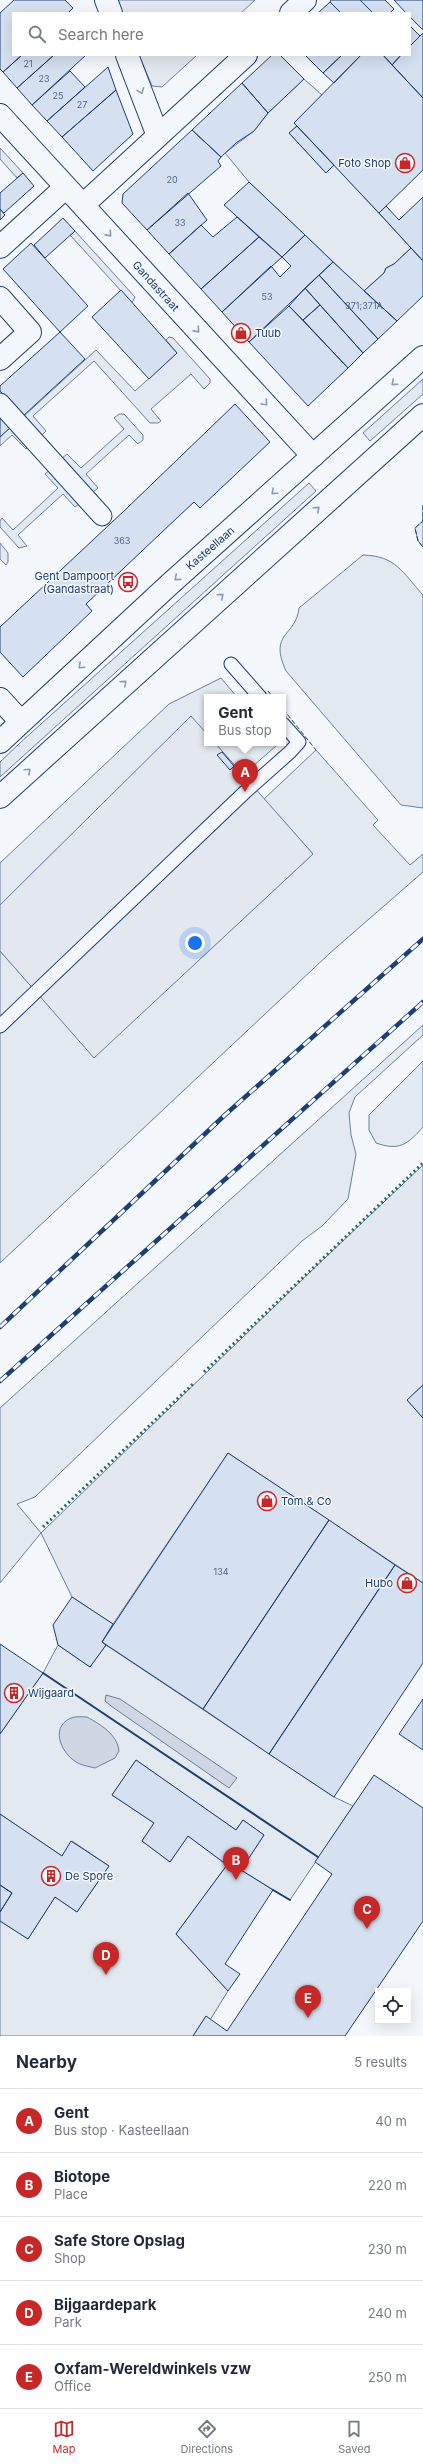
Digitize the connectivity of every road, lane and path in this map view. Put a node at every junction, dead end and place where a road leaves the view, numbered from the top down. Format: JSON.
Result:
{"nodes":[{"id":1,"x":106,"y":0,"type":"edge"},
{"id":2,"x":305,"y":0,"type":"edge"},
{"id":3,"x":111,"y":12,"type":"edge"},
{"id":4,"x":292,"y":12,"type":"edge"},
{"id":5,"x":127,"y":56,"type":"edge"},
{"id":6,"x":245,"y":56,"type":"edge"},
{"id":7,"x":0,"y":114,"type":"edge"},
{"id":8,"x":158,"y":136,"type":"junction"},
{"id":9,"x":66,"y":187,"type":"junction"},
{"id":10,"x":83,"y":206,"type":"junction"},
{"id":11,"x":0,"y":247,"type":"edge"},
{"id":12,"x":0,"y":298,"type":"edge"},
{"id":13,"x":423,"y":357,"type":"edge"},
{"id":14,"x":0,"y":359,"type":"edge"},
{"id":15,"x":0,"y":403,"type":"edge"},
{"id":16,"x":423,"y":415,"type":"edge"},
{"id":17,"x":313,"y":456,"type":"junction"},
{"id":18,"x":102,"y":516,"type":"dead end"},
{"id":19,"x":231,"y":664,"type":"dead end"},
{"id":20,"x":257,"y":694,"type":"edge"},
{"id":21,"x":0,"y":699,"type":"edge"},
{"id":22,"x":21,"y":722,"type":"junction"},
{"id":23,"x":286,"y":727,"type":"edge"},
{"id":24,"x":0,"y":742,"type":"edge"},
{"id":25,"x":0,"y":797,"type":"edge"},
{"id":26,"x":0,"y":1026,"type":"edge"}],
"edges":[{"from":1,"to":3,"type":"main road"},
{"from":2,"to":4,"type":"main road"},
{"from":5,"to":8,"type":"main road","one_way":true},
{"from":6,"to":8,"type":"main road"},
{"from":7,"to":9,"type":"main road","name":"Gandastraat"},
{"from":8,"to":10,"type":"main road"},
{"from":9,"to":10,"type":"main road","name":"Gandastraat"},
{"from":9,"to":11,"type":"main road"},
{"from":10,"to":17,"type":"main road","name":"Gandastraat","one_way":true},
{"from":12,"to":14,"type":"main road"},
{"from":13,"to":17,"type":"main road","name":"Kasteellaan","one_way":true},
{"from":15,"to":18,"type":"street"},
{"from":25,"to":16,"type":"main road","one_way":true},
{"from":17,"to":22,"type":"main road","name":"Kasteellaan","one_way":true},
{"from":19,"to":20,"type":"lane"},
{"from":21,"to":22,"type":"main road"},
{"from":22,"to":24,"type":"main road","name":"Kasteellaan"},
{"from":23,"to":26,"type":"lane"}]}
